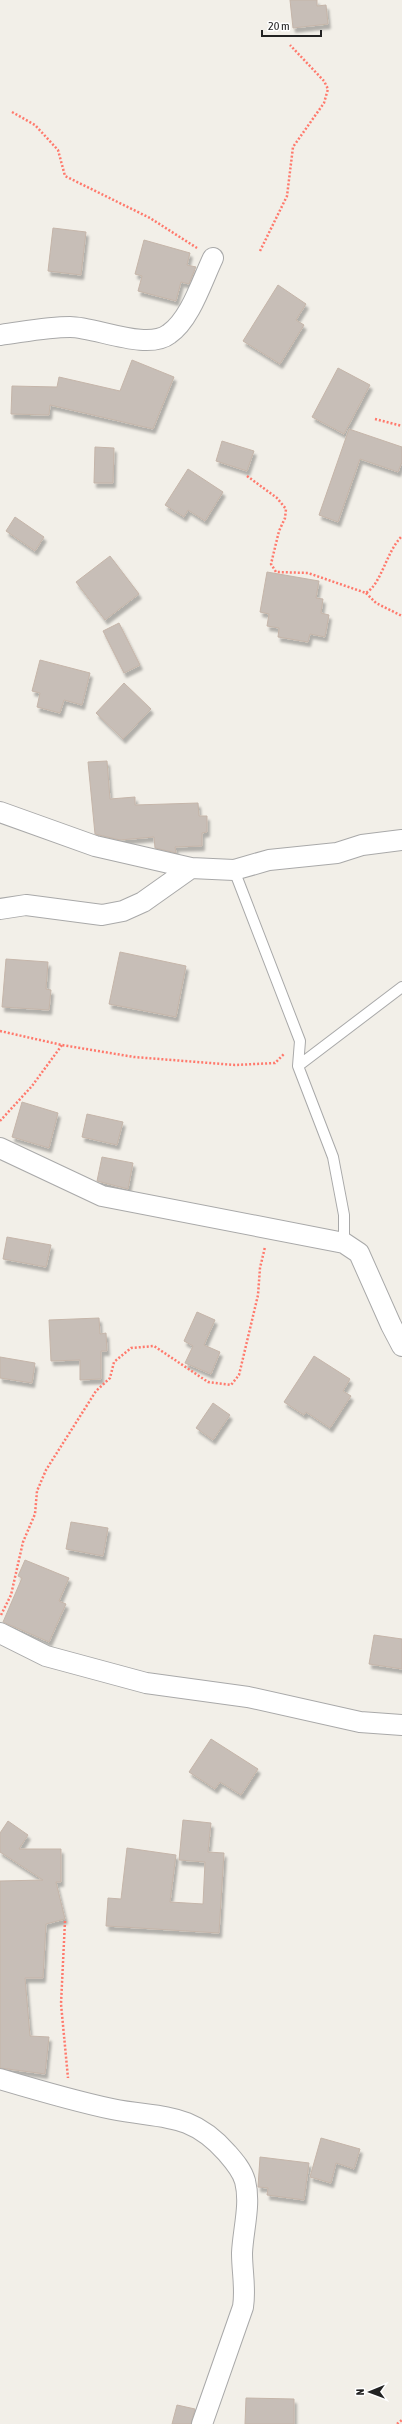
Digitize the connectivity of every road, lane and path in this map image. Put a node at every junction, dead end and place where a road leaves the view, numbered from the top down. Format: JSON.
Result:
{"nodes":[{"id":1,"x":290,"y":45,"type":"dead end"},
{"id":2,"x":12,"y":112,"type":"dead end"},
{"id":3,"x":260,"y":251,"type":"dead end"},
{"id":4,"x":213,"y":258,"type":"joint"},
{"id":5,"x":0,"y":335,"type":"edge"},
{"id":6,"x":375,"y":419,"type":"dead end"},
{"id":7,"x":402,"y":426,"type":"edge"},
{"id":8,"x":247,"y":476,"type":"dead end"},
{"id":9,"x":402,"y":536,"type":"edge"},
{"id":10,"x":366,"y":593,"type":"junction"},
{"id":11,"x":402,"y":616,"type":"edge"},
{"id":12,"x":0,"y":812,"type":"edge"},
{"id":13,"x":402,"y":840,"type":"edge"},
{"id":14,"x":192,"y":868,"type":"junction"},
{"id":15,"x":234,"y":870,"type":"junction"},
{"id":16,"x":0,"y":909,"type":"edge"},
{"id":17,"x":402,"y":987,"type":"edge"},
{"id":18,"x":0,"y":1031,"type":"edge"},
{"id":19,"x":300,"y":1041,"type":"junction"},
{"id":20,"x":62,"y":1045,"type":"junction"},
{"id":21,"x":298,"y":1066,"type":"junction"},
{"id":22,"x":0,"y":1121,"type":"edge"},
{"id":23,"x":0,"y":1148,"type":"edge"},
{"id":24,"x":269,"y":1228,"type":"junction"},
{"id":25,"x":344,"y":1243,"type":"junction"},
{"id":26,"x":402,"y":1346,"type":"edge"},
{"id":27,"x":0,"y":1617,"type":"edge"},
{"id":28,"x":0,"y":1633,"type":"edge"},
{"id":29,"x":402,"y":1725,"type":"edge"},
{"id":30,"x":65,"y":1921,"type":"dead end"},
{"id":31,"x":0,"y":2079,"type":"edge"},
{"id":32,"x":70,"y":2098,"type":"junction"},
{"id":33,"x":402,"y":2420,"type":"edge"},
{"id":34,"x":202,"y":2424,"type":"edge"},
{"id":35,"x":397,"y":2424,"type":"edge"}],
"edges":[{"from":1,"to":3,"type":"path"},
{"from":2,"to":4,"type":"path"},
{"from":4,"to":5,"type":"street"},
{"from":6,"to":7,"type":"path"},
{"from":8,"to":10,"type":"path"},
{"from":9,"to":10,"type":"path"},
{"from":10,"to":11,"type":"path"},
{"from":12,"to":14,"type":"street"},
{"from":13,"to":15,"type":"street"},
{"from":14,"to":15,"type":"street"},
{"from":14,"to":16,"type":"street"},
{"from":15,"to":19,"type":"lane"},
{"from":17,"to":21,"type":"lane"},
{"from":18,"to":20,"type":"path"},
{"from":19,"to":20,"type":"path"},
{"from":19,"to":21,"type":"lane"},
{"from":20,"to":22,"type":"path"},
{"from":21,"to":25,"type":"lane"},
{"from":23,"to":24,"type":"street"},
{"from":24,"to":25,"type":"street"},
{"from":24,"to":27,"type":"path"},
{"from":25,"to":26,"type":"street"},
{"from":28,"to":29,"type":"street"},
{"from":30,"to":32,"type":"path"},
{"from":31,"to":32,"type":"street"},
{"from":32,"to":34,"type":"street"},
{"from":33,"to":35,"type":"path"}]}
